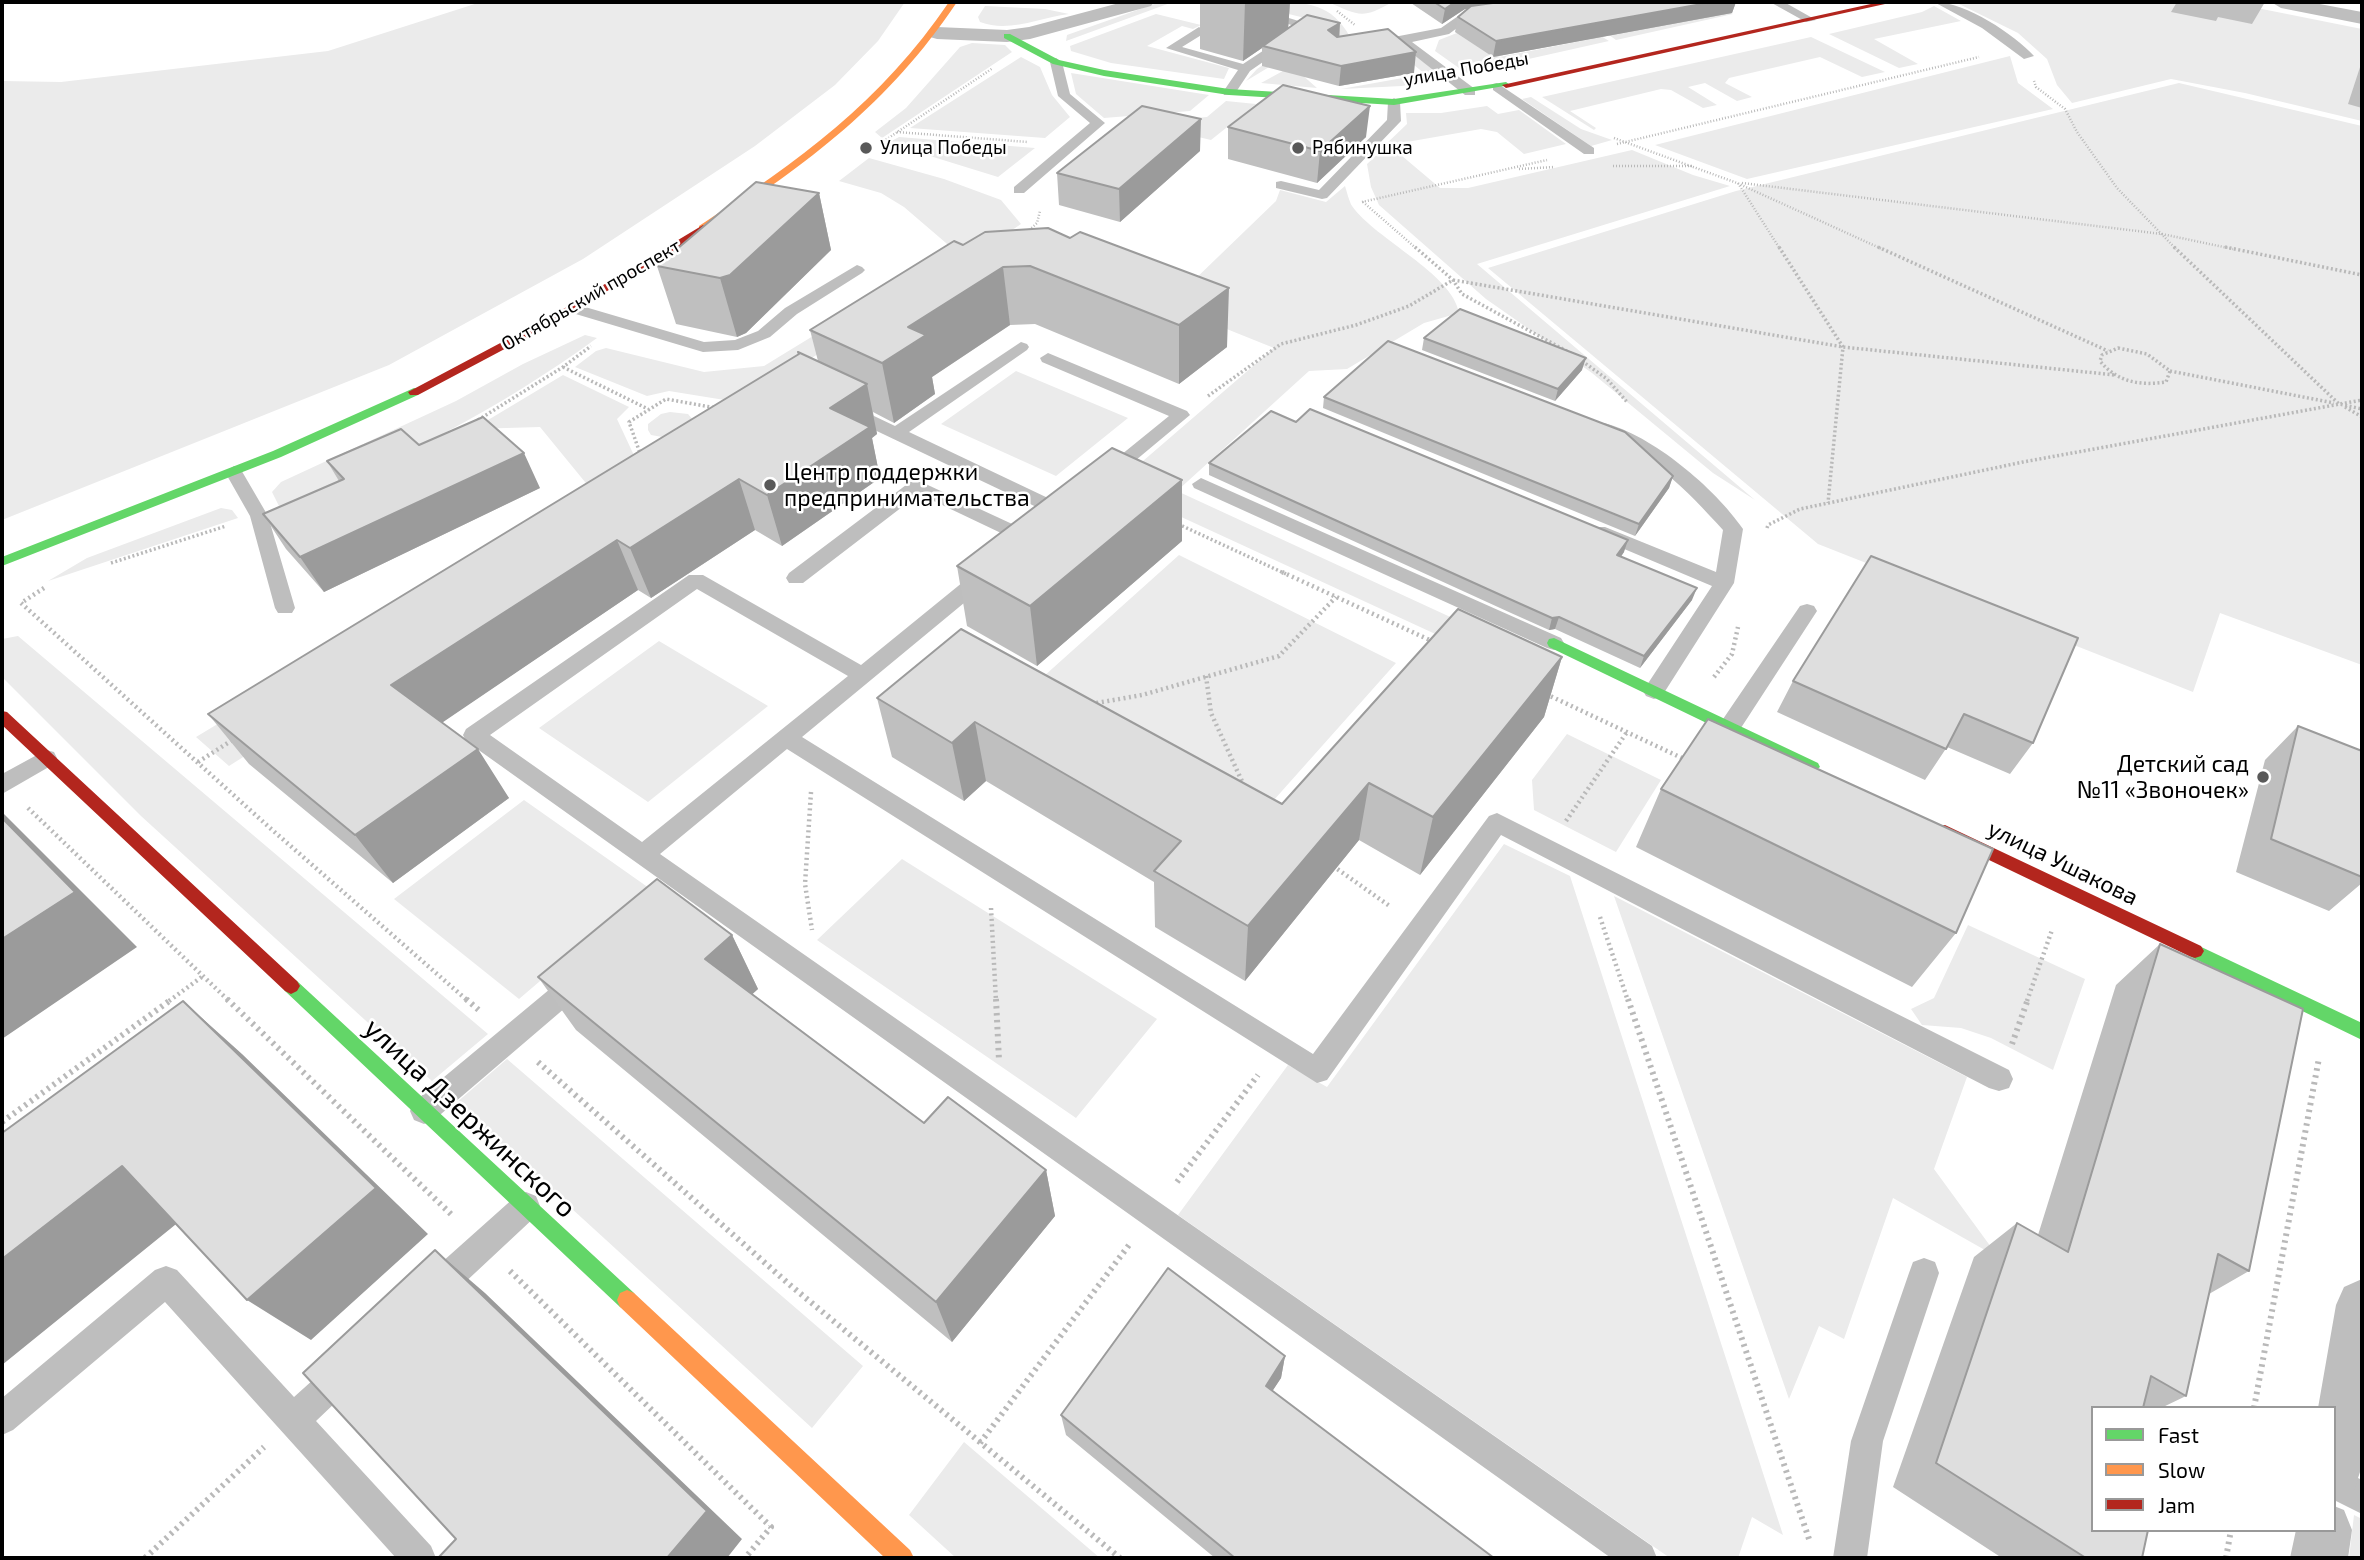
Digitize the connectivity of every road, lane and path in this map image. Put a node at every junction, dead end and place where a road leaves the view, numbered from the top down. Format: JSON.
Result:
{"nodes":[{"id":1,"x":953,"y":2,"type":"edge"},
{"id":2,"x":1143,"y":2,"type":"edge"},
{"id":3,"x":1776,"y":2,"type":"edge"},
{"id":4,"x":1890,"y":2,"type":"edge"},
{"id":5,"x":1940,"y":2,"type":"edge"},
{"id":6,"x":2281,"y":2,"type":"edge"},
{"id":7,"x":1491,"y":12,"type":"edge"},
{"id":8,"x":1266,"y":15,"type":"dead end"},
{"id":9,"x":2362,"y":18,"type":"edge"},
{"id":10,"x":1810,"y":20,"type":"junction"},
{"id":11,"x":1199,"y":31,"type":"dead end"},
{"id":12,"x":937,"y":33,"type":"junction"},
{"id":13,"x":1007,"y":36,"type":"junction"},
{"id":14,"x":1402,"y":40,"type":"junction"},
{"id":15,"x":1360,"y":47,"type":"edge"},
{"id":16,"x":2018,"y":48,"type":"junction"},
{"id":17,"x":2028,"y":57,"type":"joint"},
{"id":18,"x":1056,"y":62,"type":"junction"},
{"id":19,"x":1245,"y":68,"type":"junction"},
{"id":20,"x":1497,"y":88,"type":"junction"},
{"id":21,"x":1229,"y":92,"type":"junction"},
{"id":22,"x":1471,"y":92,"type":"junction"},
{"id":23,"x":1394,"y":103,"type":"junction"},
{"id":24,"x":897,"y":132,"type":"dead end"},
{"id":25,"x":1613,"y":138,"type":"dead end"},
{"id":26,"x":1626,"y":142,"type":"junction"},
{"id":27,"x":1071,"y":145,"type":"junction"},
{"id":28,"x":1589,"y":151,"type":"joint"},
{"id":29,"x":1361,"y":155,"type":"junction"},
{"id":30,"x":1507,"y":169,"type":"dead end"},
{"id":31,"x":1737,"y":183,"type":"junction"},
{"id":32,"x":1280,"y":185,"type":"dead end"},
{"id":33,"x":1019,"y":190,"type":"dead end"},
{"id":34,"x":1362,"y":202,"type":"junction"},
{"id":35,"x":1037,"y":223,"type":"dead end"},
{"id":36,"x":2162,"y":234,"type":"junction"},
{"id":37,"x":1018,"y":239,"type":"edge"},
{"id":38,"x":857,"y":270,"type":"dead end"},
{"id":39,"x":2362,"y":275,"type":"edge"},
{"id":40,"x":1453,"y":280,"type":"junction"},
{"id":41,"x":575,"y":309,"type":"junction"},
{"id":42,"x":1021,"y":347,"type":"dead end"},
{"id":43,"x":1843,"y":347,"type":"junction"},
{"id":44,"x":2108,"y":351,"type":"junction"},
{"id":45,"x":1048,"y":358,"type":"dead end"},
{"id":46,"x":563,"y":367,"type":"dead end"},
{"id":47,"x":2170,"y":371,"type":"junction"},
{"id":48,"x":2115,"y":375,"type":"junction"},
{"id":49,"x":824,"y":399,"type":"edge"},
{"id":50,"x":2362,"y":400,"type":"edge"},
{"id":51,"x":2339,"y":404,"type":"junction"},
{"id":52,"x":718,"y":408,"type":"edge"},
{"id":53,"x":649,"y":409,"type":"junction"},
{"id":54,"x":2362,"y":409,"type":"edge"},
{"id":55,"x":1634,"y":410,"type":"dead end"},
{"id":56,"x":1181,"y":415,"type":"junction"},
{"id":57,"x":2362,"y":417,"type":"edge"},
{"id":58,"x":1583,"y":420,"type":"edge"},
{"id":59,"x":896,"y":433,"type":"junction"},
{"id":60,"x":642,"y":457,"type":"edge"},
{"id":61,"x":234,"y":472,"type":"junction"},
{"id":62,"x":1201,"y":484,"type":"dead end"},
{"id":63,"x":1094,"y":486,"type":"edge"},
{"id":64,"x":1828,"y":503,"type":"junction"},
{"id":65,"x":1800,"y":509,"type":"dead end"},
{"id":66,"x":1761,"y":519,"type":"dead end"},
{"id":67,"x":1174,"y":522,"type":"dead end"},
{"id":68,"x":1584,"y":525,"type":"edge"},
{"id":69,"x":1769,"y":525,"type":"dead end"},
{"id":70,"x":1029,"y":539,"type":"junction"},
{"id":71,"x":2,"y":562,"type":"edge"},
{"id":72,"x":796,"y":578,"type":"dead end"},
{"id":73,"x":1724,"y":583,"type":"junction"},
{"id":74,"x":1336,"y":597,"type":"junction"},
{"id":75,"x":22,"y":603,"type":"dead end"},
{"id":76,"x":285,"y":608,"type":"dead end"},
{"id":77,"x":1807,"y":611,"type":"dead end"},
{"id":78,"x":1554,"y":643,"type":"joint"},
{"id":79,"x":1443,"y":646,"type":"edge"},
{"id":80,"x":863,"y":676,"type":"junction"},
{"id":81,"x":1206,"y":676,"type":"junction"},
{"id":82,"x":1654,"y":691,"type":"junction"},
{"id":83,"x":1540,"y":692,"type":"edge"},
{"id":84,"x":1084,"y":705,"type":"edge"},
{"id":85,"x":2,"y":716,"type":"edge"},
{"id":86,"x":1729,"y":728,"type":"junction"},
{"id":87,"x":245,"y":732,"type":"edge"},
{"id":88,"x":1627,"y":732,"type":"junction"},
{"id":89,"x":786,"y":738,"type":"junction"},
{"id":90,"x":813,"y":754,"type":"junction"},
{"id":91,"x":46,"y":758,"type":"junction"},
{"id":92,"x":198,"y":762,"type":"junction"},
{"id":93,"x":1696,"y":764,"type":"edge"},
{"id":94,"x":1829,"y":776,"type":"edge"},
{"id":95,"x":3,"y":785,"type":"edge"},
{"id":96,"x":1246,"y":790,"type":"edge"},
{"id":97,"x":1929,"y":824,"type":"edge"},
{"id":98,"x":1547,"y":848,"type":"junction"},
{"id":99,"x":643,"y":855,"type":"junction"},
{"id":100,"x":1330,"y":864,"type":"edge"},
{"id":101,"x":989,"y":865,"type":"junction"},
{"id":102,"x":1583,"y":866,"type":"junction"},
{"id":103,"x":689,"y":887,"type":"junction"},
{"id":104,"x":668,"y":905,"type":"edge"},
{"id":105,"x":2040,"y":924,"type":"dead end"},
{"id":106,"x":1421,"y":928,"type":"junction"},
{"id":107,"x":2052,"y":930,"type":"junction"},
{"id":108,"x":2065,"y":936,"type":"dead end"},
{"id":109,"x":594,"y":967,"type":"edge"},
{"id":110,"x":203,"y":976,"type":"junction"},
{"id":111,"x":819,"y":979,"type":"junction"},
{"id":112,"x":2327,"y":1015,"type":"junction"},
{"id":113,"x":2362,"y":1032,"type":"edge"},
{"id":114,"x":510,"y":1038,"type":"junction"},
{"id":115,"x":1999,"y":1079,"type":"joint"},
{"id":116,"x":1235,"y":1106,"type":"dead end"},
{"id":117,"x":1002,"y":1108,"type":"junction"},
{"id":118,"x":424,"y":1111,"type":"junction"},
{"id":119,"x":2,"y":1122,"type":"edge"},
{"id":120,"x":526,"y":1206,"type":"junction"},
{"id":121,"x":1152,"y":1214,"type":"junction"},
{"id":122,"x":483,"y":1245,"type":"junction"},
{"id":123,"x":1924,"y":1273,"type":"dead end"},
{"id":124,"x":2362,"y":1305,"type":"edge"},
{"id":125,"x":413,"y":1310,"type":"edge"},
{"id":126,"x":363,"y":1355,"type":"edge"},
{"id":127,"x":2254,"y":1406,"type":"edge"},
{"id":128,"x":2,"y":1419,"type":"edge"},
{"id":129,"x":293,"y":1420,"type":"junction"},
{"id":130,"x":980,"y":1443,"type":"junction"},
{"id":131,"x":2336,"y":1458,"type":"edge"},
{"id":132,"x":2336,"y":1483,"type":"edge"},
{"id":133,"x":2362,"y":1498,"type":"edge"},
{"id":134,"x":2231,"y":1532,"type":"edge"},
{"id":135,"x":2324,"y":1532,"type":"edge"},
{"id":136,"x":1812,"y":1549,"type":"dead end"},
{"id":137,"x":898,"y":1557,"type":"edge"},
{"id":138,"x":145,"y":1558,"type":"edge"},
{"id":139,"x":419,"y":1558,"type":"edge"},
{"id":140,"x":746,"y":1558,"type":"edge"},
{"id":141,"x":1120,"y":1558,"type":"edge"},
{"id":142,"x":1640,"y":1558,"type":"edge"},
{"id":143,"x":1850,"y":1558,"type":"edge"},
{"id":144,"x":2226,"y":1558,"type":"edge"},
{"id":145,"x":2319,"y":1558,"type":"edge"}],
"edges":[{"from":1,"to":12,"type":"street","name":"Октябрьский проспект"},
{"from":2,"to":13,"type":"street"},
{"from":3,"to":10,"type":"lane"},
{"from":4,"to":10,"type":"street","name":"улица Победы"},
{"from":5,"to":16,"type":"lane"},
{"from":6,"to":9,"type":"street"},
{"from":7,"to":14,"type":"lane"},
{"from":8,"to":19,"type":"lane"},
{"from":10,"to":20,"type":"street","name":"улица Победы"},
{"from":11,"to":19,"type":"lane"},
{"from":12,"to":13,"type":"street"},
{"from":12,"to":41,"type":"street","name":"Октябрьский проспект"},
{"from":13,"to":18,"type":"street","name":"улица Победы"},
{"from":14,"to":15,"type":"lane"},
{"from":14,"to":22,"type":"lane"},
{"from":16,"to":17,"type":"lane"},
{"from":16,"to":26,"type":"path"},
{"from":17,"to":36,"type":"path"},
{"from":18,"to":21,"type":"street","name":"улица Победы"},
{"from":18,"to":27,"type":"lane"},
{"from":19,"to":21,"type":"lane"},
{"from":20,"to":22,"type":"street","name":"улица Победы"},
{"from":20,"to":28,"type":"lane"},
{"from":21,"to":23,"type":"street","name":"улица Победы"},
{"from":22,"to":23,"type":"street","name":"улица Победы"},
{"from":23,"to":29,"type":"lane"},
{"from":24,"to":27,"type":"path"},
{"from":25,"to":26,"type":"path"},
{"from":26,"to":28,"type":"path"},
{"from":26,"to":31,"type":"path"},
{"from":27,"to":33,"type":"lane"},
{"from":29,"to":32,"type":"lane"},
{"from":29,"to":34,"type":"path"},
{"from":30,"to":34,"type":"path"},
{"from":31,"to":36,"type":"path"},
{"from":31,"to":43,"type":"path"},
{"from":31,"to":44,"type":"path"},
{"from":34,"to":40,"type":"path"},
{"from":35,"to":37,"type":"path"},
{"from":36,"to":39,"type":"path"},
{"from":36,"to":51,"type":"path"},
{"from":38,"to":41,"type":"lane"},
{"from":40,"to":43,"type":"path"},
{"from":40,"to":55,"type":"path"},
{"from":40,"to":56,"type":"path"},
{"from":41,"to":61,"type":"street","name":"Октябрьский проспект"},
{"from":42,"to":59,"type":"lane"},
{"from":43,"to":48,"type":"path"},
{"from":43,"to":64,"type":"path"},
{"from":44,"to":47,"type":"path"},
{"from":44,"to":48,"type":"path"},
{"from":45,"to":56,"type":"lane"},
{"from":46,"to":53,"type":"path"},
{"from":47,"to":48,"type":"path"},
{"from":47,"to":51,"type":"path"},
{"from":49,"to":59,"type":"lane"},
{"from":50,"to":51,"type":"path"},
{"from":51,"to":54,"type":"path"},
{"from":51,"to":57,"type":"path"},
{"from":51,"to":64,"type":"path"},
{"from":52,"to":53,"type":"path"},
{"from":53,"to":60,"type":"path"},
{"from":56,"to":63,"type":"lane"},
{"from":58,"to":73,"type":"lane"},
{"from":59,"to":70,"type":"lane"},
{"from":61,"to":71,"type":"street","name":"Октябрьский проспект"},
{"from":61,"to":76,"type":"lane"},
{"from":62,"to":78,"type":"lane"},
{"from":64,"to":65,"type":"path"},
{"from":66,"to":69,"type":"path"},
{"from":67,"to":74,"type":"path"},
{"from":68,"to":73,"type":"lane"},
{"from":70,"to":72,"type":"lane"},
{"from":70,"to":80,"type":"lane"},
{"from":73,"to":82,"type":"lane"},
{"from":74,"to":79,"type":"path"},
{"from":74,"to":81,"type":"path"},
{"from":75,"to":92,"type":"path"},
{"from":77,"to":86,"type":"lane"},
{"from":78,"to":82,"type":"street"},
{"from":80,"to":89,"type":"lane"},
{"from":80,"to":99,"type":"lane"},
{"from":81,"to":84,"type":"path"},
{"from":81,"to":96,"type":"path"},
{"from":82,"to":86,"type":"street"},
{"from":83,"to":88,"type":"path"},
{"from":85,"to":91,"type":"street","name":"улица Дзержинского"},
{"from":86,"to":94,"type":"street"},
{"from":87,"to":92,"type":"path"},
{"from":88,"to":93,"type":"path"},
{"from":88,"to":98,"type":"path"},
{"from":89,"to":90,"type":"lane"},
{"from":89,"to":99,"type":"lane"},
{"from":90,"to":101,"type":"lane"},
{"from":90,"to":111,"type":"path"},
{"from":91,"to":95,"type":"lane"},
{"from":91,"to":118,"type":"street","name":"улица Дзержинского"},
{"from":92,"to":114,"type":"path"},
{"from":95,"to":110,"type":"path"},
{"from":97,"to":112,"type":"street","name":"улица Ушакова"},
{"from":98,"to":102,"type":"lane"},
{"from":98,"to":106,"type":"lane"},
{"from":99,"to":103,"type":"lane"},
{"from":100,"to":106,"type":"path"},
{"from":101,"to":106,"type":"lane"},
{"from":101,"to":117,"type":"path"},
{"from":102,"to":115,"type":"lane"},
{"from":102,"to":136,"type":"path"},
{"from":103,"to":104,"type":"lane"},
{"from":103,"to":111,"type":"lane"},
{"from":105,"to":107,"type":"path"},
{"from":107,"to":108,"type":"path"},
{"from":107,"to":115,"type":"path"},
{"from":109,"to":114,"type":"lane"},
{"from":110,"to":119,"type":"path"},
{"from":110,"to":122,"type":"path"},
{"from":111,"to":117,"type":"lane"},
{"from":112,"to":113,"type":"street","name":"улица Ушакова"},
{"from":112,"to":127,"type":"path"},
{"from":114,"to":118,"type":"lane"},
{"from":114,"to":130,"type":"path"},
{"from":116,"to":121,"type":"path"},
{"from":117,"to":121,"type":"lane"},
{"from":118,"to":120,"type":"street","name":"улица Дзержинского"},
{"from":120,"to":122,"type":"lane"},
{"from":120,"to":137,"type":"street","name":"улица Дзержинского"},
{"from":121,"to":130,"type":"path"},
{"from":121,"to":142,"type":"lane"},
{"from":122,"to":125,"type":"lane"},
{"from":122,"to":140,"type":"path"},
{"from":123,"to":143,"type":"lane"},
{"from":124,"to":131,"type":"street"},
{"from":126,"to":129,"type":"lane"},
{"from":128,"to":129,"type":"lane"},
{"from":129,"to":138,"type":"path"},
{"from":129,"to":139,"type":"lane"},
{"from":130,"to":141,"type":"path"},
{"from":132,"to":133,"type":"lane"},
{"from":134,"to":144,"type":"path"},
{"from":135,"to":145,"type":"street"}]}
